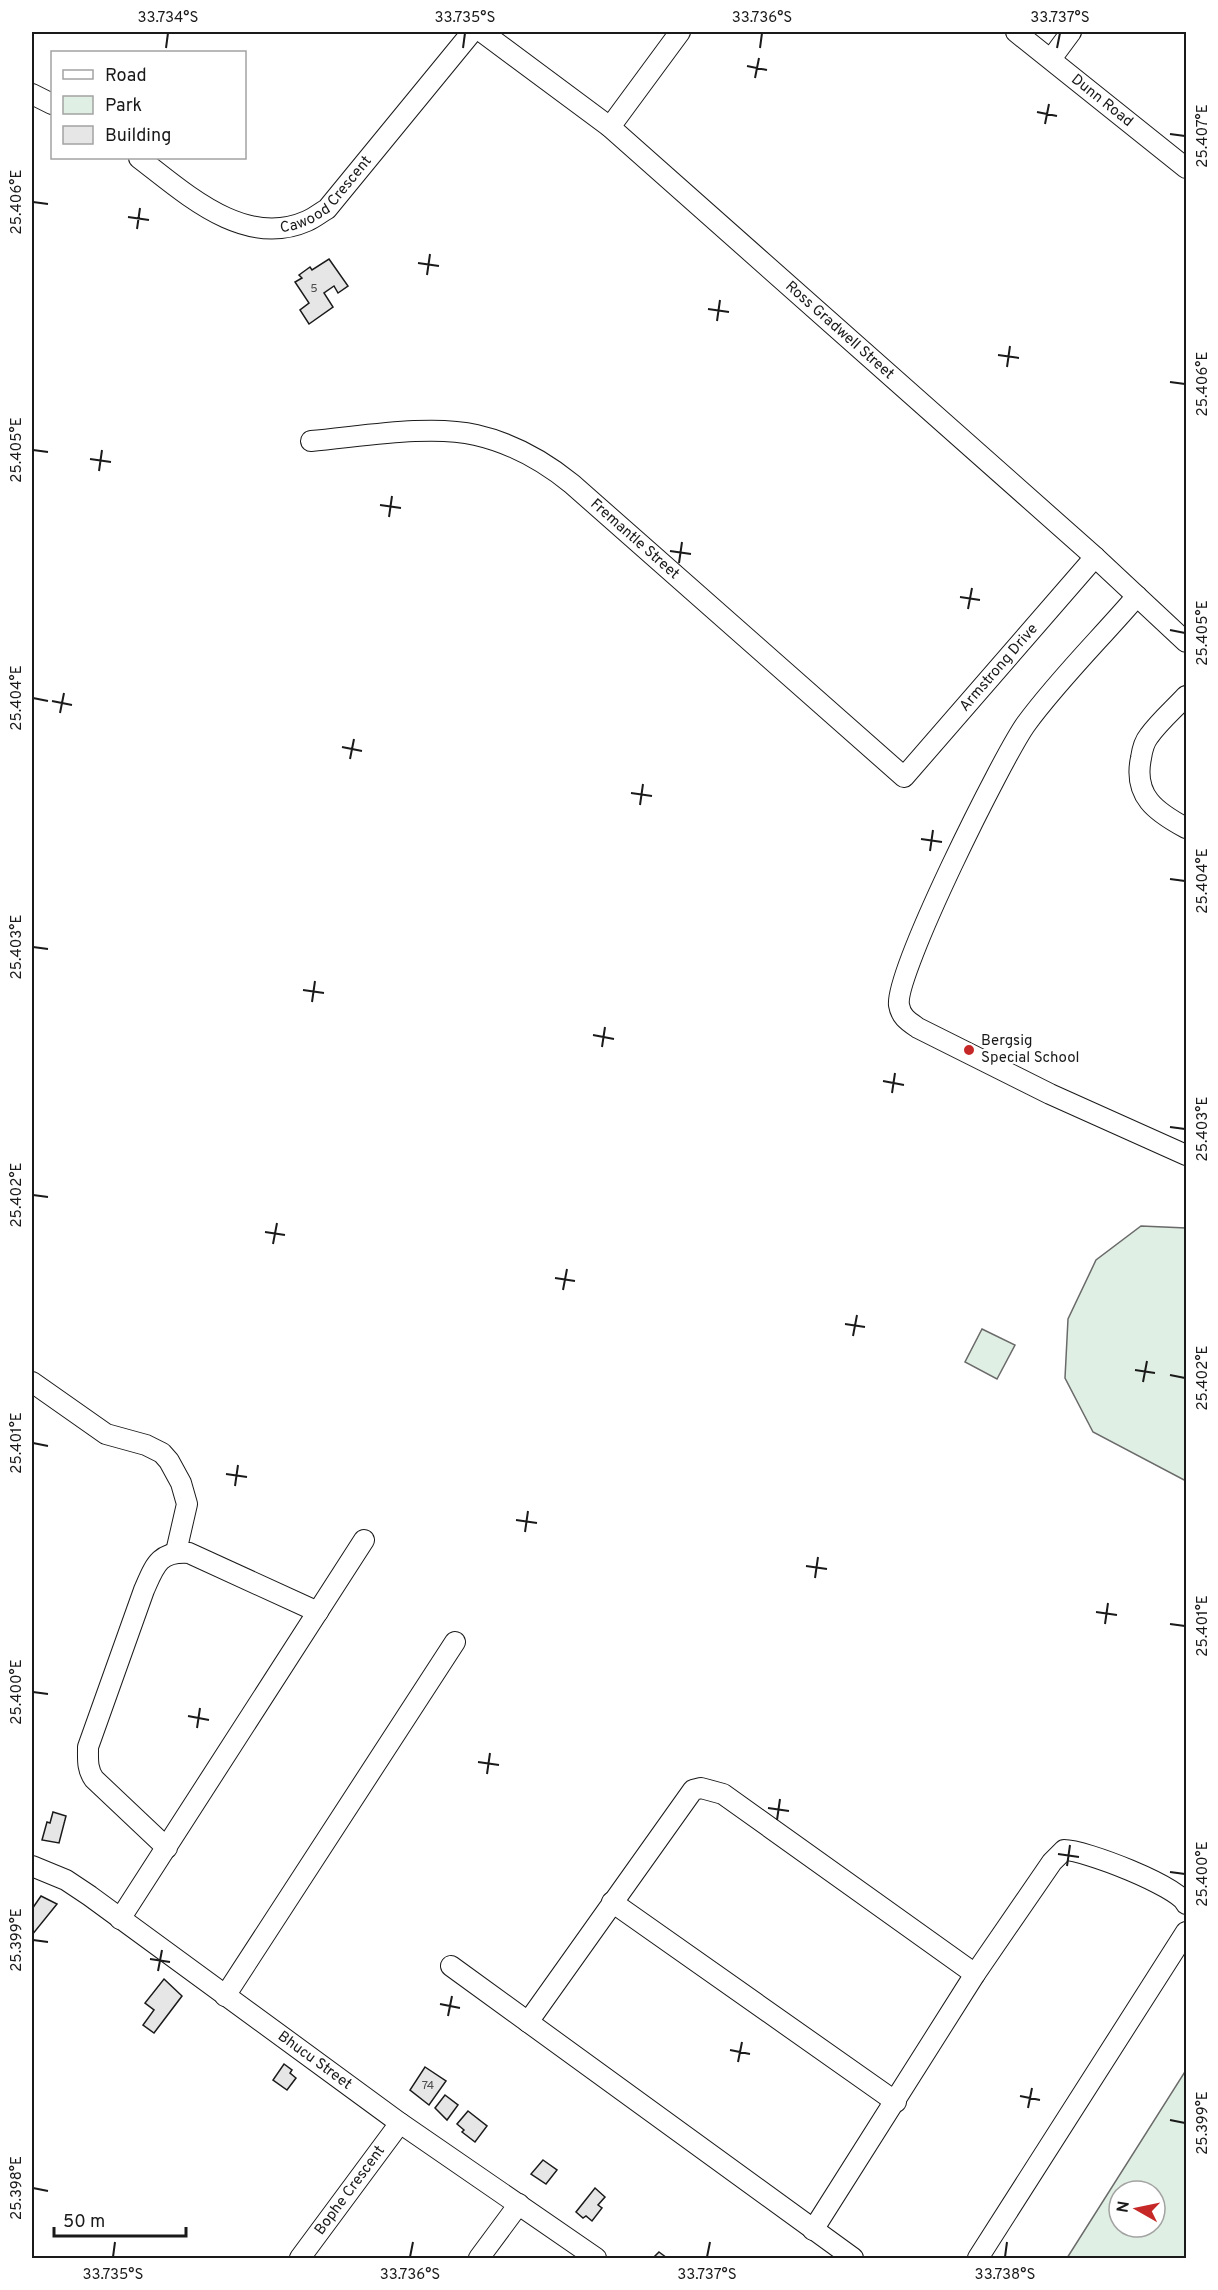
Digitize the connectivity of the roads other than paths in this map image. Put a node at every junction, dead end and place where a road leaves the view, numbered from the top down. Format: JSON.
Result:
{"nodes":[{"id":1,"x":472,"y":32,"type":"edge"},
{"id":2,"x":482,"y":32,"type":"edge"},
{"id":3,"x":680,"y":32,"type":"edge"},
{"id":4,"x":1016,"y":32,"type":"edge"},
{"id":5,"x":1071,"y":32,"type":"edge"},
{"id":6,"x":1051,"y":59,"type":"junction"},
{"id":7,"x":32,"y":94,"type":"edge"},
{"id":8,"x":51,"y":104,"type":"edge"},
{"id":9,"x":610,"y":127,"type":"junction"},
{"id":10,"x":140,"y":159,"type":"edge"},
{"id":11,"x":1186,"y":168,"type":"edge"},
{"id":12,"x":311,"y":441,"type":"dead end"},
{"id":13,"x":1095,"y":557,"type":"junction"},
{"id":14,"x":1137,"y":596,"type":"junction"},
{"id":15,"x":1186,"y":642,"type":"edge"},
{"id":16,"x":1186,"y":696,"type":"edge"},
{"id":17,"x":904,"y":777,"type":"joint"},
{"id":18,"x":1186,"y":828,"type":"edge"},
{"id":19,"x":1186,"y":1155,"type":"edge"},
{"id":20,"x":32,"y":1382,"type":"edge"},
{"id":21,"x":364,"y":1540,"type":"dead end"},
{"id":22,"x":176,"y":1552,"type":"junction"},
{"id":23,"x":318,"y":1612,"type":"junction"},
{"id":24,"x":454,"y":1642,"type":"dead end"},
{"id":25,"x":167,"y":1848,"type":"junction"},
{"id":26,"x":32,"y":1866,"type":"edge"},
{"id":27,"x":612,"y":1902,"type":"junction"},
{"id":28,"x":1186,"y":1904,"type":"edge"},
{"id":29,"x":120,"y":1919,"type":"junction"},
{"id":30,"x":1186,"y":1932,"type":"edge"},
{"id":31,"x":451,"y":1966,"type":"dead end"},
{"id":32,"x":975,"y":1974,"type":"junction"},
{"id":33,"x":225,"y":1996,"type":"junction"},
{"id":34,"x":528,"y":2022,"type":"junction"},
{"id":35,"x":896,"y":2102,"type":"junction"},
{"id":36,"x":400,"y":2123,"type":"junction"},
{"id":37,"x":519,"y":2204,"type":"junction"},
{"id":38,"x":813,"y":2230,"type":"junction"},
{"id":39,"x":300,"y":2259,"type":"edge"},
{"id":40,"x":479,"y":2259,"type":"edge"},
{"id":41,"x":596,"y":2259,"type":"edge"},
{"id":42,"x":853,"y":2259,"type":"edge"},
{"id":43,"x":978,"y":2259,"type":"edge"}],
"edges":[{"from":1,"to":10,"type":"street","name":"Cawood Crescent"},
{"from":2,"to":9,"type":"street","name":"Ross Gradwell Street"},
{"from":3,"to":9,"type":"street"},
{"from":4,"to":6,"type":"street","name":"Dunn Road"},
{"from":5,"to":6,"type":"street"},
{"from":6,"to":11,"type":"street","name":"Dunn Road"},
{"from":7,"to":8,"type":"street"},
{"from":9,"to":13,"type":"street","name":"Ross Gradwell Street"},
{"from":12,"to":17,"type":"street","name":"Fremantle Street"},
{"from":13,"to":14,"type":"street","name":"Ross Gradwell Street"},
{"from":13,"to":17,"type":"street","name":"Armstrong Drive"},
{"from":14,"to":15,"type":"street","name":"Ross Gradwell Street"},
{"from":14,"to":19,"type":"street"},
{"from":16,"to":18,"type":"street"},
{"from":20,"to":22,"type":"street"},
{"from":21,"to":23,"type":"street"},
{"from":22,"to":23,"type":"street"},
{"from":22,"to":25,"type":"street"},
{"from":23,"to":25,"type":"street"},
{"from":24,"to":33,"type":"street"},
{"from":25,"to":29,"type":"street"},
{"from":26,"to":29,"type":"street","name":"Bhucu Street"},
{"from":27,"to":32,"type":"street"},
{"from":27,"to":34,"type":"street"},
{"from":27,"to":35,"type":"street"},
{"from":28,"to":32,"type":"street"},
{"from":29,"to":33,"type":"street","name":"Bhucu Street"},
{"from":30,"to":43,"type":"street"},
{"from":31,"to":34,"type":"street"},
{"from":32,"to":35,"type":"street"},
{"from":33,"to":36,"type":"street","name":"Bhucu Street"},
{"from":34,"to":38,"type":"street"},
{"from":35,"to":38,"type":"street"},
{"from":36,"to":37,"type":"street","name":"Bhucu Street"},
{"from":36,"to":39,"type":"street","name":"Bophe Crescent"},
{"from":37,"to":40,"type":"street"},
{"from":37,"to":41,"type":"street","name":"Bhucu Street"},
{"from":38,"to":42,"type":"street"}]}
